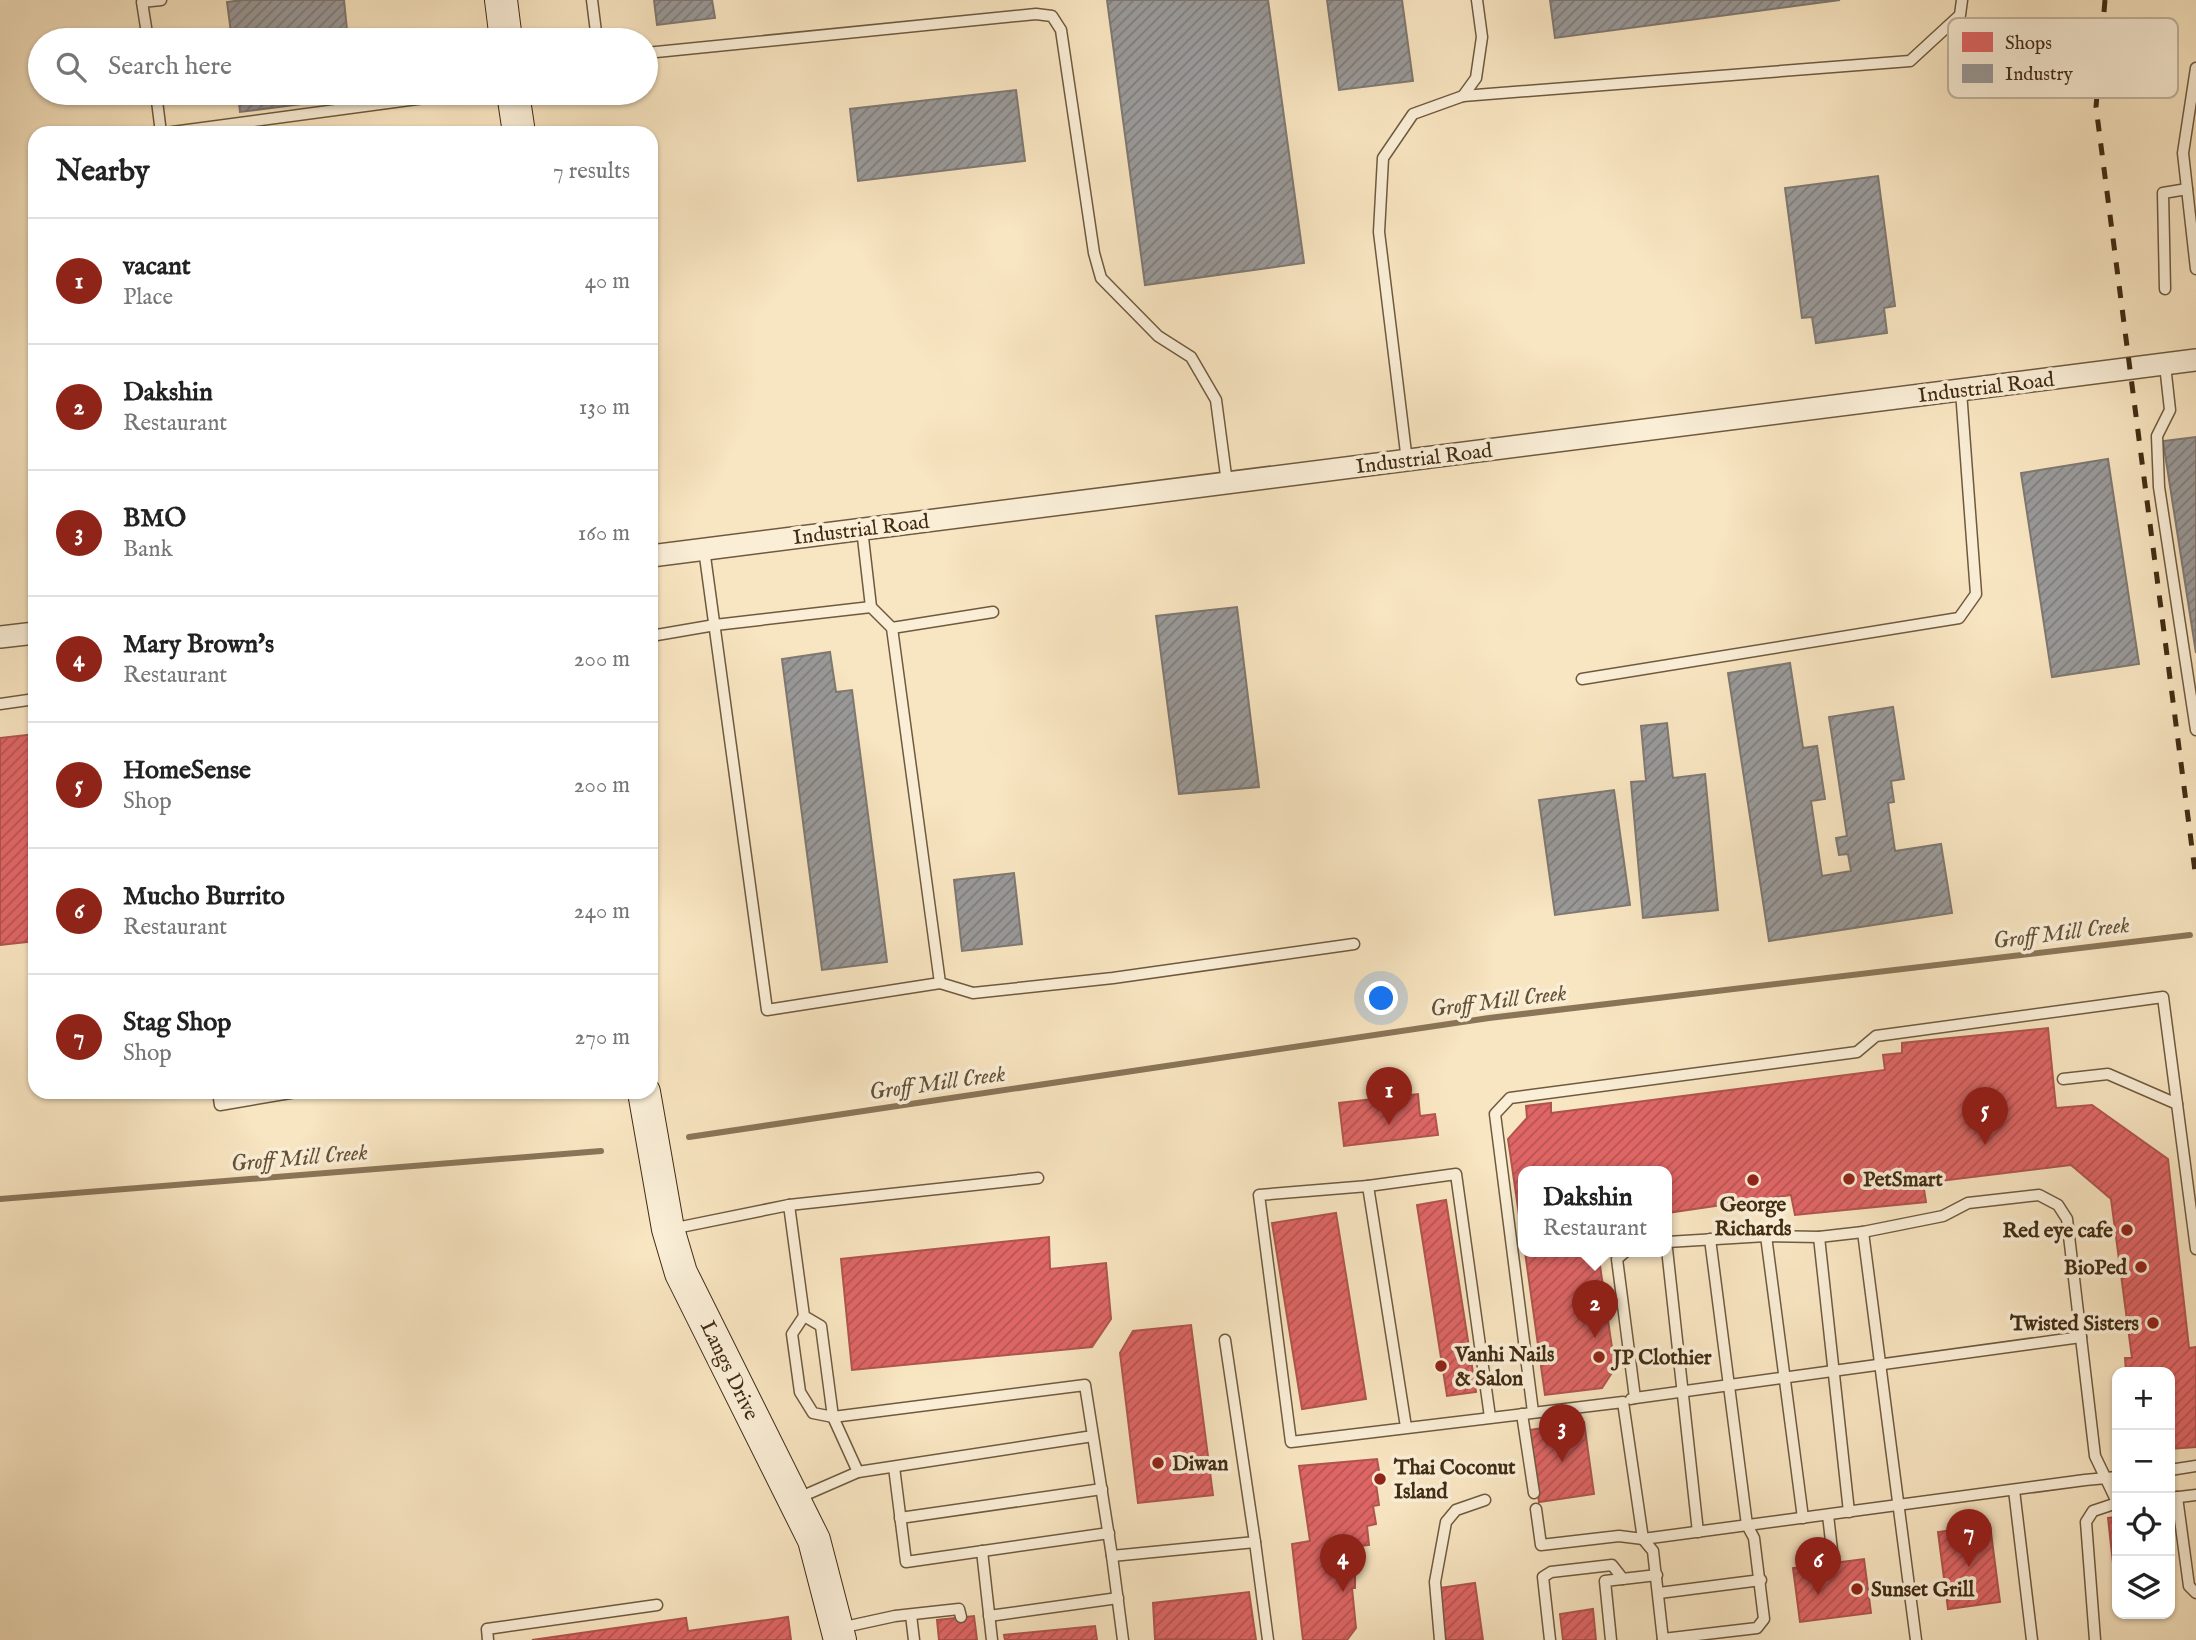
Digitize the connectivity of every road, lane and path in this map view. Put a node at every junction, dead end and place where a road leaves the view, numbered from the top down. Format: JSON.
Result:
{"nodes":[{"id":1,"x":161,"y":0,"type":"edge"},
{"id":2,"x":501,"y":0,"type":"edge"},
{"id":3,"x":592,"y":0,"type":"edge"},
{"id":4,"x":1477,"y":0,"type":"edge"},
{"id":5,"x":1962,"y":0,"type":"edge"},
{"id":6,"x":1957,"y":18,"type":"edge"},
{"id":7,"x":1948,"y":26,"type":"edge"},
{"id":8,"x":146,"y":28,"type":"edge"},
{"id":9,"x":504,"y":28,"type":"edge"},
{"id":10,"x":596,"y":28,"type":"edge"},
{"id":11,"x":658,"y":52,"type":"edge"},
{"id":12,"x":2196,"y":68,"type":"edge"},
{"id":13,"x":1463,"y":96,"type":"junction"},
{"id":14,"x":158,"y":105,"type":"edge"},
{"id":15,"x":372,"y":105,"type":"edge"},
{"id":16,"x":515,"y":105,"type":"edge"},
{"id":17,"x":162,"y":126,"type":"edge"},
{"id":18,"x":215,"y":126,"type":"edge"},
{"id":19,"x":518,"y":126,"type":"edge"},
{"id":20,"x":2187,"y":189,"type":"junction"},
{"id":21,"x":2196,"y":269,"type":"edge"},
{"id":22,"x":2165,"y":289,"type":"dead end"},
{"id":23,"x":2196,"y":360,"type":"edge"},
{"id":24,"x":2165,"y":365,"type":"junction"},
{"id":25,"x":1961,"y":391,"type":"junction"},
{"id":26,"x":1407,"y":461,"type":"junction"},
{"id":27,"x":1227,"y":483,"type":"junction"},
{"id":28,"x":862,"y":529,"type":"junction"},
{"id":29,"x":704,"y":549,"type":"junction"},
{"id":30,"x":658,"y":555,"type":"edge"},
{"id":31,"x":872,"y":607,"type":"junction"},
{"id":32,"x":993,"y":612,"type":"dead end"},
{"id":33,"x":715,"y":625,"type":"junction"},
{"id":34,"x":892,"y":628,"type":"junction"},
{"id":35,"x":28,"y":634,"type":"edge"},
{"id":36,"x":658,"y":635,"type":"edge"},
{"id":37,"x":0,"y":637,"type":"edge"},
{"id":38,"x":1581,"y":679,"type":"dead end"},
{"id":39,"x":28,"y":700,"type":"edge"},
{"id":40,"x":0,"y":704,"type":"edge"},
{"id":41,"x":2196,"y":730,"type":"edge"},
{"id":42,"x":1354,"y":944,"type":"dead end"},
{"id":43,"x":940,"y":983,"type":"junction"},
{"id":44,"x":2063,"y":1079,"type":"dead end"},
{"id":45,"x":219,"y":1099,"type":"edge"},
{"id":46,"x":255,"y":1099,"type":"edge"},
{"id":47,"x":645,"y":1099,"type":"edge"},
{"id":48,"x":2177,"y":1104,"type":"junction"},
{"id":49,"x":1038,"y":1178,"type":"dead end"},
{"id":50,"x":1368,"y":1186,"type":"junction"},
{"id":51,"x":789,"y":1205,"type":"junction"},
{"id":52,"x":668,"y":1229,"type":"junction"},
{"id":53,"x":1863,"y":1232,"type":"junction"},
{"id":54,"x":1766,"y":1236,"type":"junction"},
{"id":55,"x":1819,"y":1237,"type":"junction"},
{"id":56,"x":1710,"y":1239,"type":"junction"},
{"id":57,"x":1672,"y":1242,"type":"edge"},
{"id":58,"x":2196,"y":1249,"type":"edge"},
{"id":59,"x":1619,"y":1257,"type":"edge"},
{"id":60,"x":1668,"y":1257,"type":"edge"},
{"id":61,"x":804,"y":1315,"type":"junction"},
{"id":62,"x":2081,"y":1337,"type":"junction"},
{"id":63,"x":1225,"y":1340,"type":"dead end"},
{"id":64,"x":1880,"y":1363,"type":"junction"},
{"id":65,"x":1834,"y":1370,"type":"junction"},
{"id":66,"x":1785,"y":1377,"type":"junction"},
{"id":67,"x":1728,"y":1385,"type":"junction"},
{"id":68,"x":1681,"y":1391,"type":"junction"},
{"id":69,"x":1635,"y":1398,"type":"junction"},
{"id":70,"x":1623,"y":1402,"type":"junction"},
{"id":71,"x":1527,"y":1413,"type":"junction"},
{"id":72,"x":833,"y":1417,"type":"junction"},
{"id":73,"x":1490,"y":1417,"type":"junction"},
{"id":74,"x":1406,"y":1427,"type":"junction"},
{"id":75,"x":1093,"y":1436,"type":"junction"},
{"id":76,"x":2196,"y":1466,"type":"edge"},
{"id":77,"x":894,"y":1467,"type":"junction"},
{"id":78,"x":2175,"y":1469,"type":"edge"},
{"id":79,"x":858,"y":1472,"type":"junction"},
{"id":80,"x":2112,"y":1478,"type":"edge"},
{"id":81,"x":2105,"y":1479,"type":"junction"},
{"id":82,"x":1102,"y":1489,"type":"junction"},
{"id":83,"x":2014,"y":1490,"type":"junction"},
{"id":84,"x":1534,"y":1493,"type":"dead end"},
{"id":85,"x":2112,"y":1493,"type":"edge"},
{"id":86,"x":2196,"y":1495,"type":"edge"},
{"id":87,"x":2175,"y":1497,"type":"edge"},
{"id":88,"x":794,"y":1500,"type":"junction"},
{"id":89,"x":1485,"y":1500,"type":"dead end"},
{"id":90,"x":1898,"y":1505,"type":"junction"},
{"id":91,"x":2112,"y":1505,"type":"edge"},
{"id":92,"x":2175,"y":1508,"type":"edge"},
{"id":93,"x":1536,"y":1509,"type":"dead end"},
{"id":94,"x":1849,"y":1512,"type":"junction"},
{"id":95,"x":1828,"y":1515,"type":"junction"},
{"id":96,"x":900,"y":1518,"type":"junction"},
{"id":97,"x":1802,"y":1518,"type":"junction"},
{"id":98,"x":1747,"y":1525,"type":"junction"},
{"id":99,"x":1698,"y":1532,"type":"junction"},
{"id":100,"x":1109,"y":1533,"type":"junction"},
{"id":101,"x":1643,"y":1539,"type":"junction"},
{"id":102,"x":1255,"y":1542,"type":"junction"},
{"id":103,"x":1832,"y":1550,"type":"dead end"},
{"id":104,"x":982,"y":1551,"type":"junction"},
{"id":105,"x":1112,"y":1556,"type":"junction"},
{"id":106,"x":1657,"y":1575,"type":"junction"},
{"id":107,"x":1623,"y":1579,"type":"junction"},
{"id":108,"x":1761,"y":1580,"type":"junction"},
{"id":109,"x":1659,"y":1593,"type":"junction"},
{"id":110,"x":2196,"y":1593,"type":"edge"},
{"id":111,"x":1118,"y":1598,"type":"junction"},
{"id":112,"x":657,"y":1605,"type":"dead end"},
{"id":113,"x":911,"y":1615,"type":"junction"},
{"id":114,"x":989,"y":1616,"type":"junction"},
{"id":115,"x":961,"y":1617,"type":"dead end"},
{"id":116,"x":839,"y":1634,"type":"edge"},
{"id":117,"x":1663,"y":1639,"type":"edge"},
{"id":118,"x":488,"y":1640,"type":"edge"},
{"id":119,"x":914,"y":1640,"type":"edge"},
{"id":120,"x":992,"y":1640,"type":"edge"},
{"id":121,"x":1123,"y":1640,"type":"edge"},
{"id":122,"x":1268,"y":1640,"type":"edge"},
{"id":123,"x":1440,"y":1640,"type":"edge"},
{"id":124,"x":1550,"y":1640,"type":"edge"},
{"id":125,"x":1611,"y":1640,"type":"edge"},
{"id":126,"x":1916,"y":1640,"type":"edge"},
{"id":127,"x":2032,"y":1640,"type":"edge"},
{"id":128,"x":2095,"y":1640,"type":"edge"}],
"edges":[{"from":1,"to":8,"type":"lane"},
{"from":2,"to":9,"type":"street"},
{"from":3,"to":10,"type":"lane"},
{"from":4,"to":13,"type":"lane"},
{"from":5,"to":6,"type":"lane"},
{"from":7,"to":13,"type":"lane"},
{"from":11,"to":27,"type":"lane"},
{"from":12,"to":20,"type":"lane"},
{"from":13,"to":26,"type":"lane"},
{"from":14,"to":17,"type":"lane"},
{"from":15,"to":18,"type":"lane"},
{"from":16,"to":19,"type":"street"},
{"from":20,"to":21,"type":"lane"},
{"from":20,"to":22,"type":"lane"},
{"from":23,"to":24,"type":"street","name":"Industrial Road"},
{"from":24,"to":25,"type":"street","name":"Industrial Road"},
{"from":24,"to":41,"type":"lane"},
{"from":25,"to":26,"type":"street","name":"Industrial Road"},
{"from":25,"to":38,"type":"lane"},
{"from":26,"to":27,"type":"street","name":"Industrial Road"},
{"from":27,"to":28,"type":"street","name":"Industrial Road"},
{"from":28,"to":29,"type":"street","name":"Industrial Road"},
{"from":28,"to":31,"type":"lane"},
{"from":29,"to":30,"type":"street","name":"Industrial Road"},
{"from":29,"to":33,"type":"lane"},
{"from":31,"to":33,"type":"lane"},
{"from":31,"to":34,"type":"lane"},
{"from":32,"to":34,"type":"lane"},
{"from":33,"to":36,"type":"lane"},
{"from":33,"to":43,"type":"lane"},
{"from":34,"to":43,"type":"lane"},
{"from":35,"to":37,"type":"street"},
{"from":39,"to":40,"type":"lane"},
{"from":42,"to":43,"type":"lane"},
{"from":44,"to":48,"type":"lane"},
{"from":45,"to":46,"type":"lane"},
{"from":47,"to":52,"type":"street","name":"Langs Drive"},
{"from":48,"to":58,"type":"lane"},
{"from":48,"to":71,"type":"lane"},
{"from":49,"to":51,"type":"lane"},
{"from":50,"to":73,"type":"lane"},
{"from":50,"to":74,"type":"lane"},
{"from":50,"to":74,"type":"lane"},
{"from":51,"to":52,"type":"lane"},
{"from":51,"to":61,"type":"lane"},
{"from":52,"to":88,"type":"street","name":"Langs Drive"},
{"from":53,"to":55,"type":"lane"},
{"from":53,"to":62,"type":"lane"},
{"from":53,"to":64,"type":"lane"},
{"from":54,"to":55,"type":"lane"},
{"from":54,"to":56,"type":"lane"},
{"from":54,"to":66,"type":"lane"},
{"from":55,"to":65,"type":"lane"},
{"from":56,"to":57,"type":"lane"},
{"from":56,"to":67,"type":"lane"},
{"from":59,"to":69,"type":"lane"},
{"from":60,"to":68,"type":"lane"},
{"from":61,"to":72,"type":"lane"},
{"from":61,"to":72,"type":"lane"},
{"from":62,"to":64,"type":"lane"},
{"from":62,"to":81,"type":"lane"},
{"from":63,"to":102,"type":"lane"},
{"from":64,"to":65,"type":"lane"},
{"from":64,"to":90,"type":"lane"},
{"from":65,"to":66,"type":"lane"},
{"from":65,"to":94,"type":"lane"},
{"from":66,"to":67,"type":"lane"},
{"from":66,"to":97,"type":"lane"},
{"from":67,"to":68,"type":"lane"},
{"from":67,"to":98,"type":"lane"},
{"from":68,"to":69,"type":"lane"},
{"from":68,"to":99,"type":"lane"},
{"from":69,"to":70,"type":"lane"},
{"from":70,"to":71,"type":"lane"},
{"from":70,"to":101,"type":"lane"},
{"from":71,"to":73,"type":"lane"},
{"from":71,"to":84,"type":"lane"},
{"from":72,"to":75,"type":"lane"},
{"from":72,"to":79,"type":"lane"},
{"from":73,"to":74,"type":"lane"},
{"from":75,"to":77,"type":"lane"},
{"from":75,"to":82,"type":"lane"},
{"from":76,"to":78,"type":"lane"},
{"from":77,"to":79,"type":"lane"},
{"from":77,"to":96,"type":"lane"},
{"from":79,"to":88,"type":"lane"},
{"from":80,"to":81,"type":"lane"},
{"from":81,"to":83,"type":"lane"},
{"from":81,"to":85,"type":"lane"},
{"from":82,"to":96,"type":"lane"},
{"from":82,"to":100,"type":"lane"},
{"from":83,"to":90,"type":"lane"},
{"from":83,"to":127,"type":"lane"},
{"from":86,"to":87,"type":"lane"},
{"from":88,"to":116,"type":"street","name":"Langs Drive"},
{"from":89,"to":123,"type":"lane"},
{"from":90,"to":94,"type":"lane"},
{"from":90,"to":126,"type":"lane"},
{"from":91,"to":128,"type":"lane"},
{"from":92,"to":110,"type":"lane"},
{"from":93,"to":101,"type":"lane"},
{"from":94,"to":95,"type":"lane"},
{"from":95,"to":97,"type":"lane"},
{"from":95,"to":103,"type":"lane"},
{"from":96,"to":104,"type":"lane"},
{"from":97,"to":98,"type":"lane"},
{"from":98,"to":99,"type":"lane"},
{"from":98,"to":108,"type":"lane"},
{"from":99,"to":101,"type":"lane"},
{"from":100,"to":104,"type":"lane"},
{"from":100,"to":105,"type":"lane"},
{"from":101,"to":106,"type":"lane"},
{"from":102,"to":105,"type":"lane"},
{"from":102,"to":122,"type":"lane"},
{"from":104,"to":114,"type":"lane"},
{"from":105,"to":111,"type":"lane"},
{"from":106,"to":107,"type":"lane"},
{"from":106,"to":109,"type":"lane"},
{"from":107,"to":124,"type":"lane"},
{"from":107,"to":125,"type":"lane"},
{"from":108,"to":109,"type":"lane"},
{"from":108,"to":117,"type":"lane"},
{"from":109,"to":117,"type":"lane"},
{"from":111,"to":114,"type":"lane"},
{"from":111,"to":121,"type":"lane"},
{"from":112,"to":118,"type":"lane"},
{"from":113,"to":115,"type":"lane"},
{"from":113,"to":116,"type":"lane"},
{"from":113,"to":119,"type":"lane"},
{"from":114,"to":120,"type":"lane"}]}
